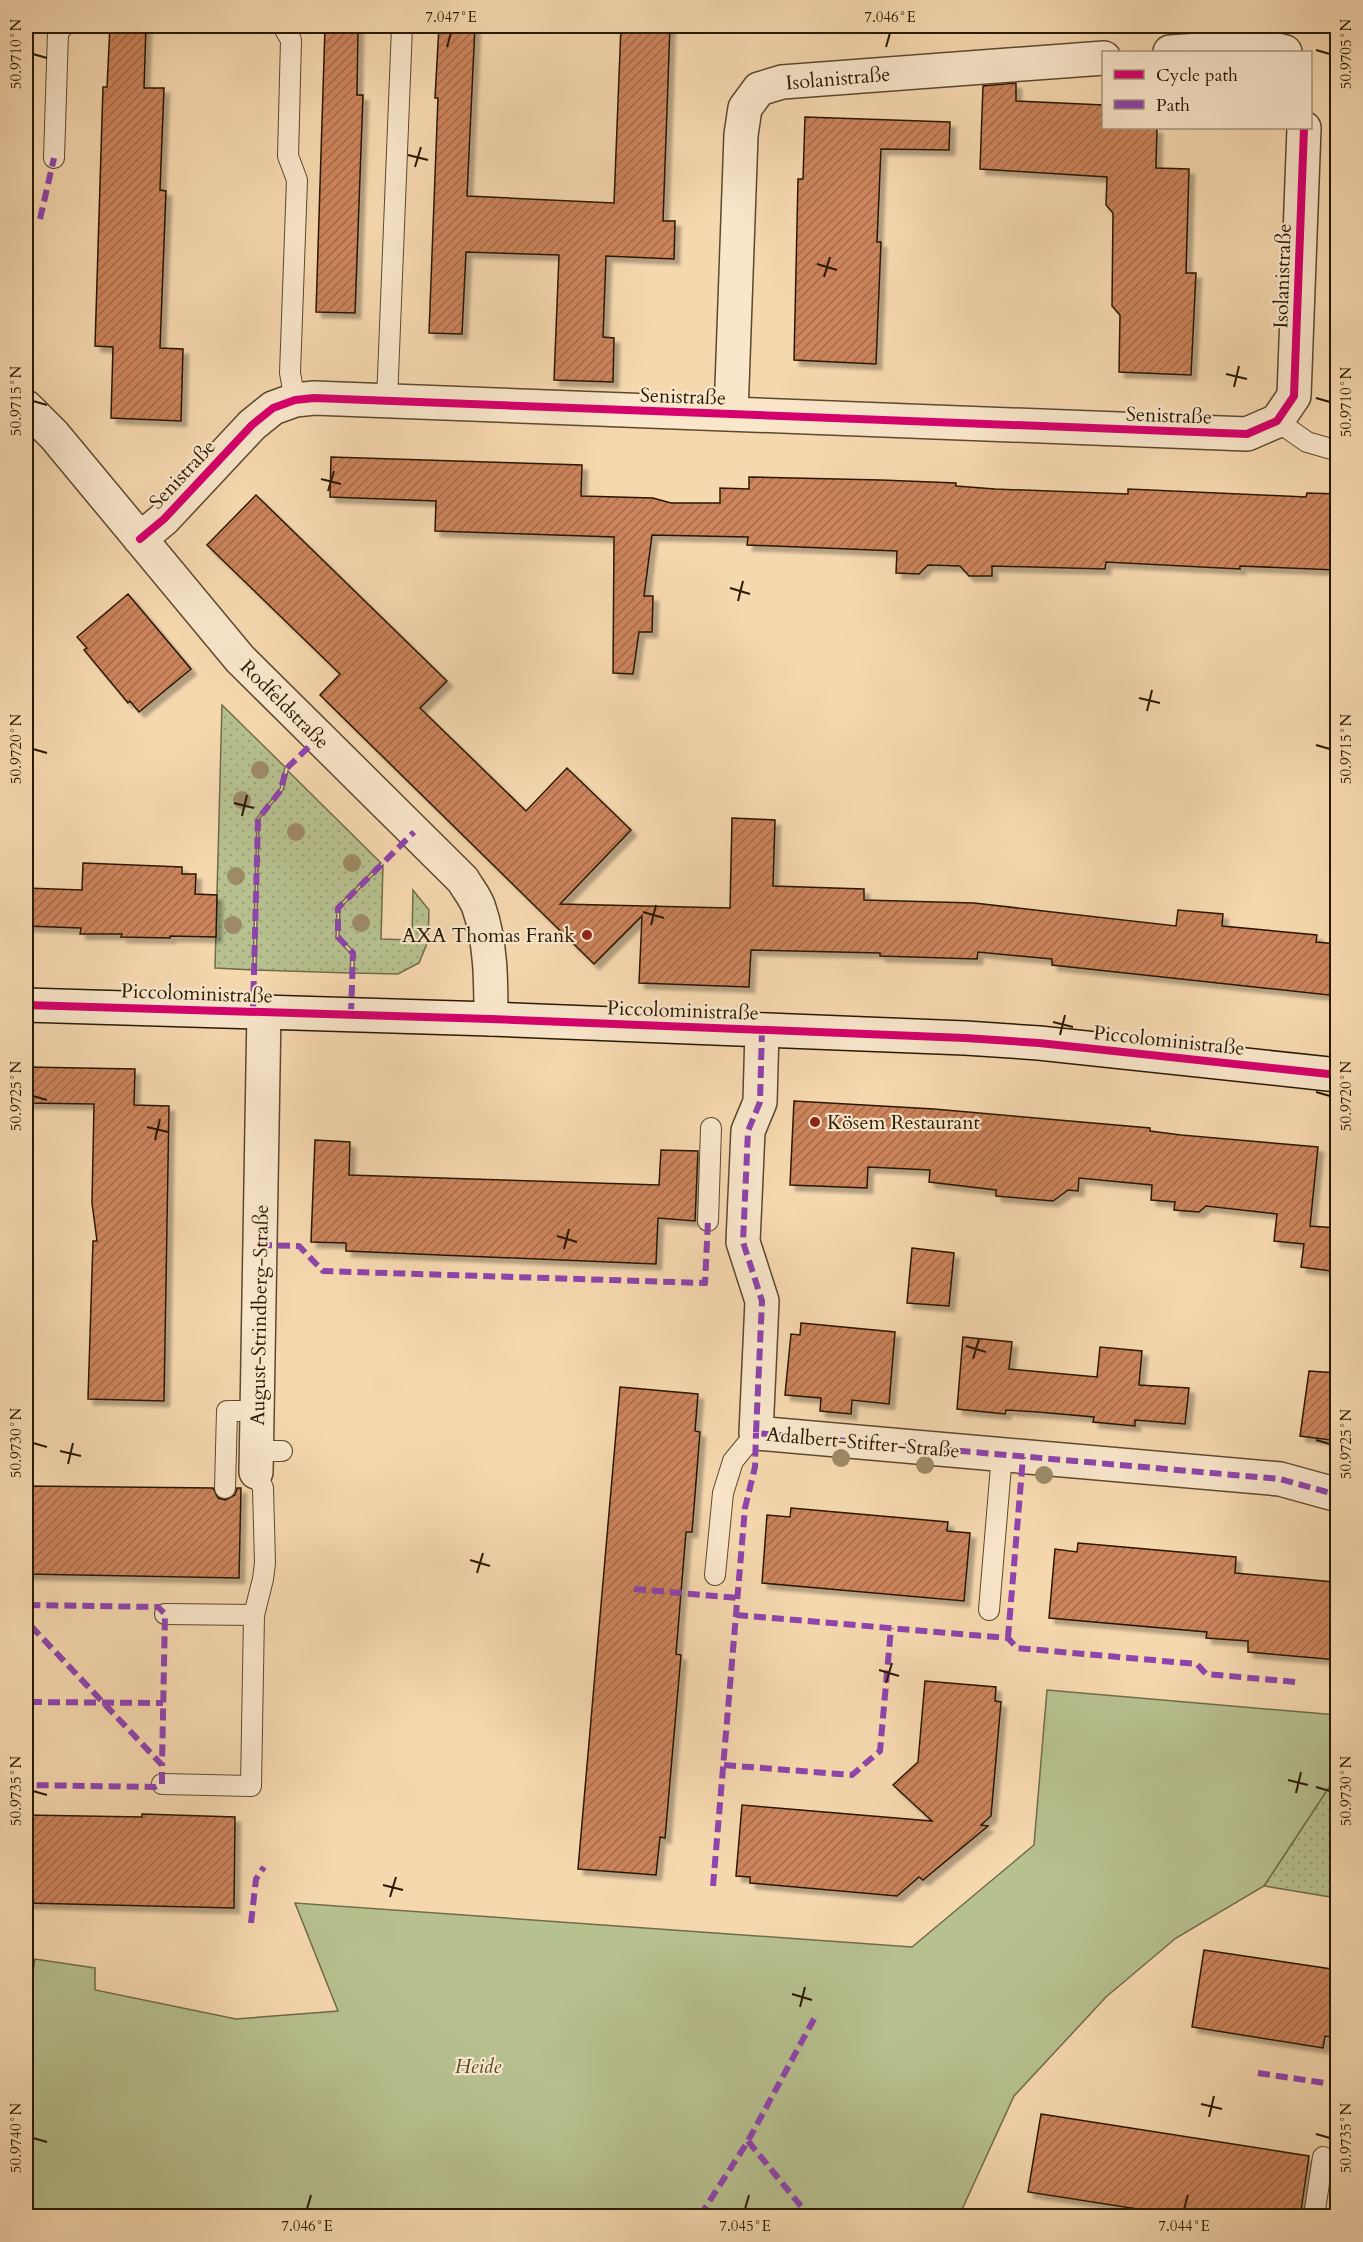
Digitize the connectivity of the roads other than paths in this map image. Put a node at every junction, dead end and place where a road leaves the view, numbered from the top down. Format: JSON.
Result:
{"nodes":[{"id":1,"x":64,"y":26,"type":"edge"},
{"id":2,"x":283,"y":26,"type":"edge"},
{"id":3,"x":402,"y":27,"type":"edge"},
{"id":4,"x":1185,"y":51,"type":"edge"},
{"id":5,"x":1281,"y":51,"type":"edge"},
{"id":6,"x":1102,"y":57,"type":"edge"},
{"id":7,"x":1304,"y":129,"type":"edge"},
{"id":8,"x":54,"y":158,"type":"dead end"},
{"id":9,"x":295,"y":400,"type":"junction"},
{"id":10,"x":387,"y":401,"type":"junction"},
{"id":11,"x":26,"y":407,"type":"edge"},
{"id":12,"x":731,"y":414,"type":"junction"},
{"id":13,"x":1277,"y":421,"type":"junction"},
{"id":14,"x":1338,"y":451,"type":"edge"},
{"id":15,"x":140,"y":539,"type":"junction"},
{"id":16,"x":26,"y":1005,"type":"edge"},
{"id":17,"x":264,"y":1011,"type":"junction"},
{"id":18,"x":491,"y":1019,"type":"junction"},
{"id":19,"x":762,"y":1030,"type":"junction"},
{"id":20,"x":1338,"y":1075,"type":"edge"},
{"id":21,"x":711,"y":1128,"type":"dead end"},
{"id":22,"x":709,"y":1177,"type":"junction"},
{"id":23,"x":746,"y":1179,"type":"junction"},
{"id":24,"x":708,"y":1221,"type":"dead end"},
{"id":25,"x":257,"y":1411,"type":"junction"},
{"id":26,"x":756,"y":1433,"type":"junction"},
{"id":27,"x":1002,"y":1454,"type":"junction"},
{"id":28,"x":265,"y":1458,"type":"joint"},
{"id":29,"x":225,"y":1488,"type":"dead end"},
{"id":30,"x":1338,"y":1495,"type":"edge"},
{"id":31,"x":715,"y":1575,"type":"dead end"},
{"id":32,"x":989,"y":1610,"type":"dead end"},
{"id":33,"x":165,"y":1614,"type":"dead end"},
{"id":34,"x":254,"y":1615,"type":"junction"},
{"id":35,"x":162,"y":1784,"type":"dead end"},
{"id":36,"x":1323,"y":2157,"type":"dead end"},
{"id":37,"x":1314,"y":2217,"type":"edge"}],
"edges":[{"from":1,"to":8,"type":"lane"},
{"from":2,"to":9,"type":"lane"},
{"from":3,"to":10,"type":"lane"},
{"from":4,"to":5,"type":"street"},
{"from":6,"to":12,"type":"street","name":"Isolanistraße"},
{"from":7,"to":13,"type":"street","name":"Isolanistraße"},
{"from":9,"to":10,"type":"street","name":"Senistraße"},
{"from":9,"to":15,"type":"street","name":"Senistraße"},
{"from":10,"to":12,"type":"street","name":"Senistraße"},
{"from":11,"to":15,"type":"street","name":"Rodfeldstraße"},
{"from":12,"to":13,"type":"street","name":"Senistraße"},
{"from":13,"to":14,"type":"lane"},
{"from":15,"to":18,"type":"street","name":"Rodfeldstraße"},
{"from":16,"to":17,"type":"street","name":"Piccoloministraße"},
{"from":17,"to":18,"type":"street","name":"Piccoloministraße"},
{"from":17,"to":25,"type":"street","name":"August-Strindberg-Straße"},
{"from":18,"to":19,"type":"street","name":"Piccoloministraße"},
{"from":19,"to":20,"type":"street","name":"Piccoloministraße"},
{"from":19,"to":23,"type":"street","name":"Adalbert-Stifter-Straße"},
{"from":21,"to":22,"type":"lane"},
{"from":22,"to":23,"type":"lane"},
{"from":22,"to":24,"type":"lane"},
{"from":23,"to":26,"type":"street","name":"Adalbert-Stifter-Straße"},
{"from":25,"to":28,"type":"street","name":"August-Strindberg-Straße"},
{"from":25,"to":29,"type":"lane"},
{"from":26,"to":27,"type":"street","name":"Adalbert-Stifter-Straße"},
{"from":26,"to":31,"type":"lane"},
{"from":27,"to":30,"type":"street","name":"Adalbert-Stifter-Straße"},
{"from":27,"to":32,"type":"lane"},
{"from":28,"to":34,"type":"lane","name":"August-Strindberg-Straße"},
{"from":33,"to":34,"type":"lane"},
{"from":34,"to":35,"type":"lane","name":"August-Strindberg-Straße"},
{"from":36,"to":37,"type":"lane"}]}
